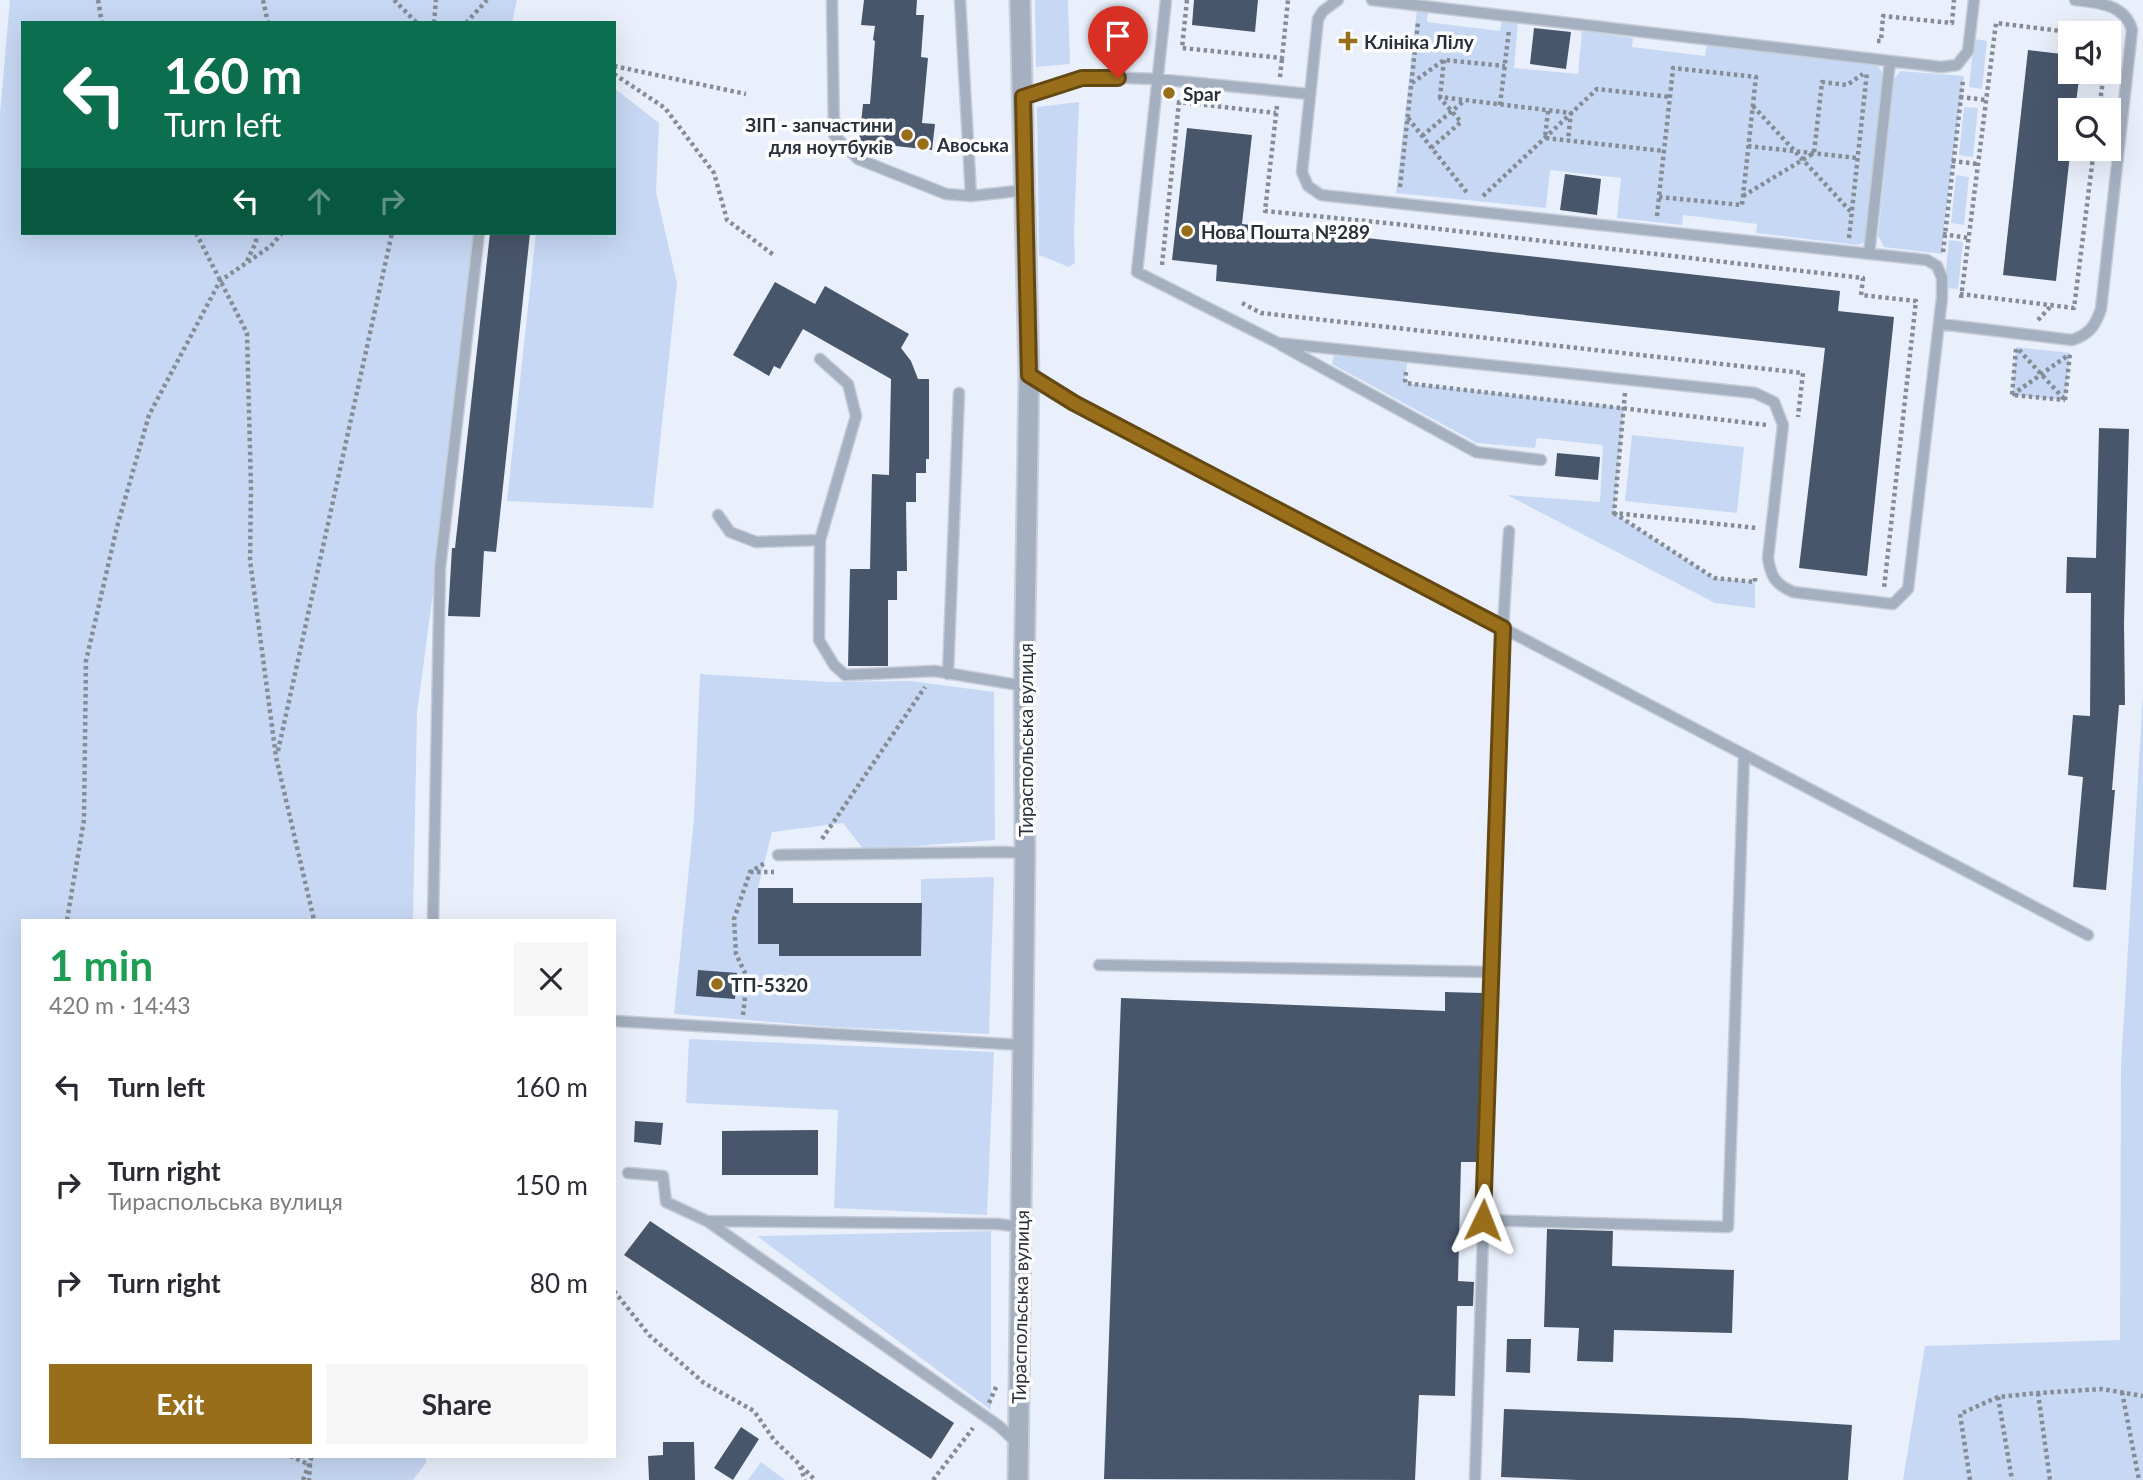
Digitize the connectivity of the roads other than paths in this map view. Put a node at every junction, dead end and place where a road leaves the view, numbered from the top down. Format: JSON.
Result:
{"nodes":[{"id":1,"x":832,"y":0,"type":"edge"},
{"id":2,"x":960,"y":0,"type":"edge"},
{"id":3,"x":1020,"y":0,"type":"edge"},
{"id":4,"x":1166,"y":0,"type":"edge"},
{"id":5,"x":1338,"y":0,"type":"edge"},
{"id":6,"x":1372,"y":0,"type":"edge"},
{"id":7,"x":1974,"y":0,"type":"edge"},
{"id":8,"x":2075,"y":0,"type":"edge"},
{"id":9,"x":1890,"y":61,"type":"junction"},
{"id":10,"x":1157,"y":79,"type":"junction"},
{"id":11,"x":1309,"y":94,"type":"junction"},
{"id":12,"x":1023,"y":97,"type":"junction"},
{"id":13,"x":1026,"y":190,"type":"junction"},
{"id":14,"x":971,"y":196,"type":"junction"},
{"id":15,"x":479,"y":235,"type":"edge"},
{"id":16,"x":1869,"y":254,"type":"junction"},
{"id":17,"x":1940,"y":324,"type":"junction"},
{"id":18,"x":1278,"y":343,"type":"junction"},
{"id":19,"x":820,"y":359,"type":"dead end"},
{"id":20,"x":1029,"y":375,"type":"junction"},
{"id":21,"x":959,"y":393,"type":"dead end"},
{"id":22,"x":1541,"y":460,"type":"dead end"},
{"id":23,"x":718,"y":515,"type":"dead end"},
{"id":24,"x":1509,"y":531,"type":"dead end"},
{"id":25,"x":820,"y":540,"type":"junction"},
{"id":26,"x":1503,"y":628,"type":"junction"},
{"id":27,"x":948,"y":674,"type":"junction"},
{"id":28,"x":1024,"y":686,"type":"junction"},
{"id":29,"x":1744,"y":755,"type":"junction"},
{"id":30,"x":1025,"y":853,"type":"junction"},
{"id":31,"x":778,"y":855,"type":"road end"},
{"id":32,"x":433,"y":919,"type":"edge"},
{"id":33,"x":2088,"y":935,"type":"dead end"},
{"id":34,"x":1099,"y":965,"type":"dead end"},
{"id":35,"x":1492,"y":972,"type":"junction"},
{"id":36,"x":616,"y":1021,"type":"edge"},
{"id":37,"x":1023,"y":1045,"type":"junction"},
{"id":38,"x":628,"y":1173,"type":"dead end"},
{"id":39,"x":1483,"y":1220,"type":"junction"},
{"id":40,"x":707,"y":1221,"type":"junction"},
{"id":41,"x":1021,"y":1227,"type":"junction"},
{"id":42,"x":1018,"y":1445,"type":"junction"},
{"id":43,"x":1018,"y":1480,"type":"edge"},
{"id":44,"x":1475,"y":1480,"type":"edge"}],
"edges":[{"from":1,"to":14,"type":"lane"},
{"from":2,"to":14,"type":"lane"},
{"from":3,"to":12,"type":"street","name":"Тираспольська вулиця"},
{"from":4,"to":10,"type":"lane"},
{"from":5,"to":11,"type":"lane"},
{"from":6,"to":9,"type":"lane"},
{"from":7,"to":9,"type":"lane"},
{"from":8,"to":17,"type":"lane"},
{"from":9,"to":16,"type":"lane"},
{"from":10,"to":11,"type":"lane"},
{"from":10,"to":12,"type":"lane"},
{"from":10,"to":18,"type":"lane"},
{"from":11,"to":16,"type":"lane"},
{"from":12,"to":13,"type":"street","name":"Тираспольська вулиця"},
{"from":13,"to":14,"type":"lane"},
{"from":13,"to":20,"type":"street","name":"Тираспольська вулиця"},
{"from":15,"to":32,"type":"lane"},
{"from":16,"to":17,"type":"lane"},
{"from":17,"to":18,"type":"lane"},
{"from":18,"to":22,"type":"lane"},
{"from":19,"to":25,"type":"lane"},
{"from":20,"to":26,"type":"lane"},
{"from":20,"to":28,"type":"street","name":"Тираспольська вулиця"},
{"from":21,"to":27,"type":"lane"},
{"from":23,"to":25,"type":"lane"},
{"from":24,"to":26,"type":"lane"},
{"from":25,"to":27,"type":"lane"},
{"from":26,"to":29,"type":"lane"},
{"from":26,"to":35,"type":"lane"},
{"from":27,"to":28,"type":"lane"},
{"from":28,"to":30,"type":"street","name":"Тираспольська вулиця"},
{"from":29,"to":33,"type":"lane"},
{"from":29,"to":39,"type":"lane"},
{"from":30,"to":31,"type":"lane"},
{"from":30,"to":37,"type":"street","name":"Тираспольська вулиця"},
{"from":34,"to":35,"type":"lane"},
{"from":35,"to":39,"type":"lane"},
{"from":36,"to":37,"type":"lane"},
{"from":37,"to":41,"type":"street","name":"Тираспольська вулиця"},
{"from":38,"to":40,"type":"lane"},
{"from":39,"to":44,"type":"lane"},
{"from":40,"to":41,"type":"lane"},
{"from":40,"to":42,"type":"lane"},
{"from":41,"to":42,"type":"street","name":"Тираспольська вулиця"},
{"from":42,"to":43,"type":"street","name":"Тираспольська вулиця"}]}
